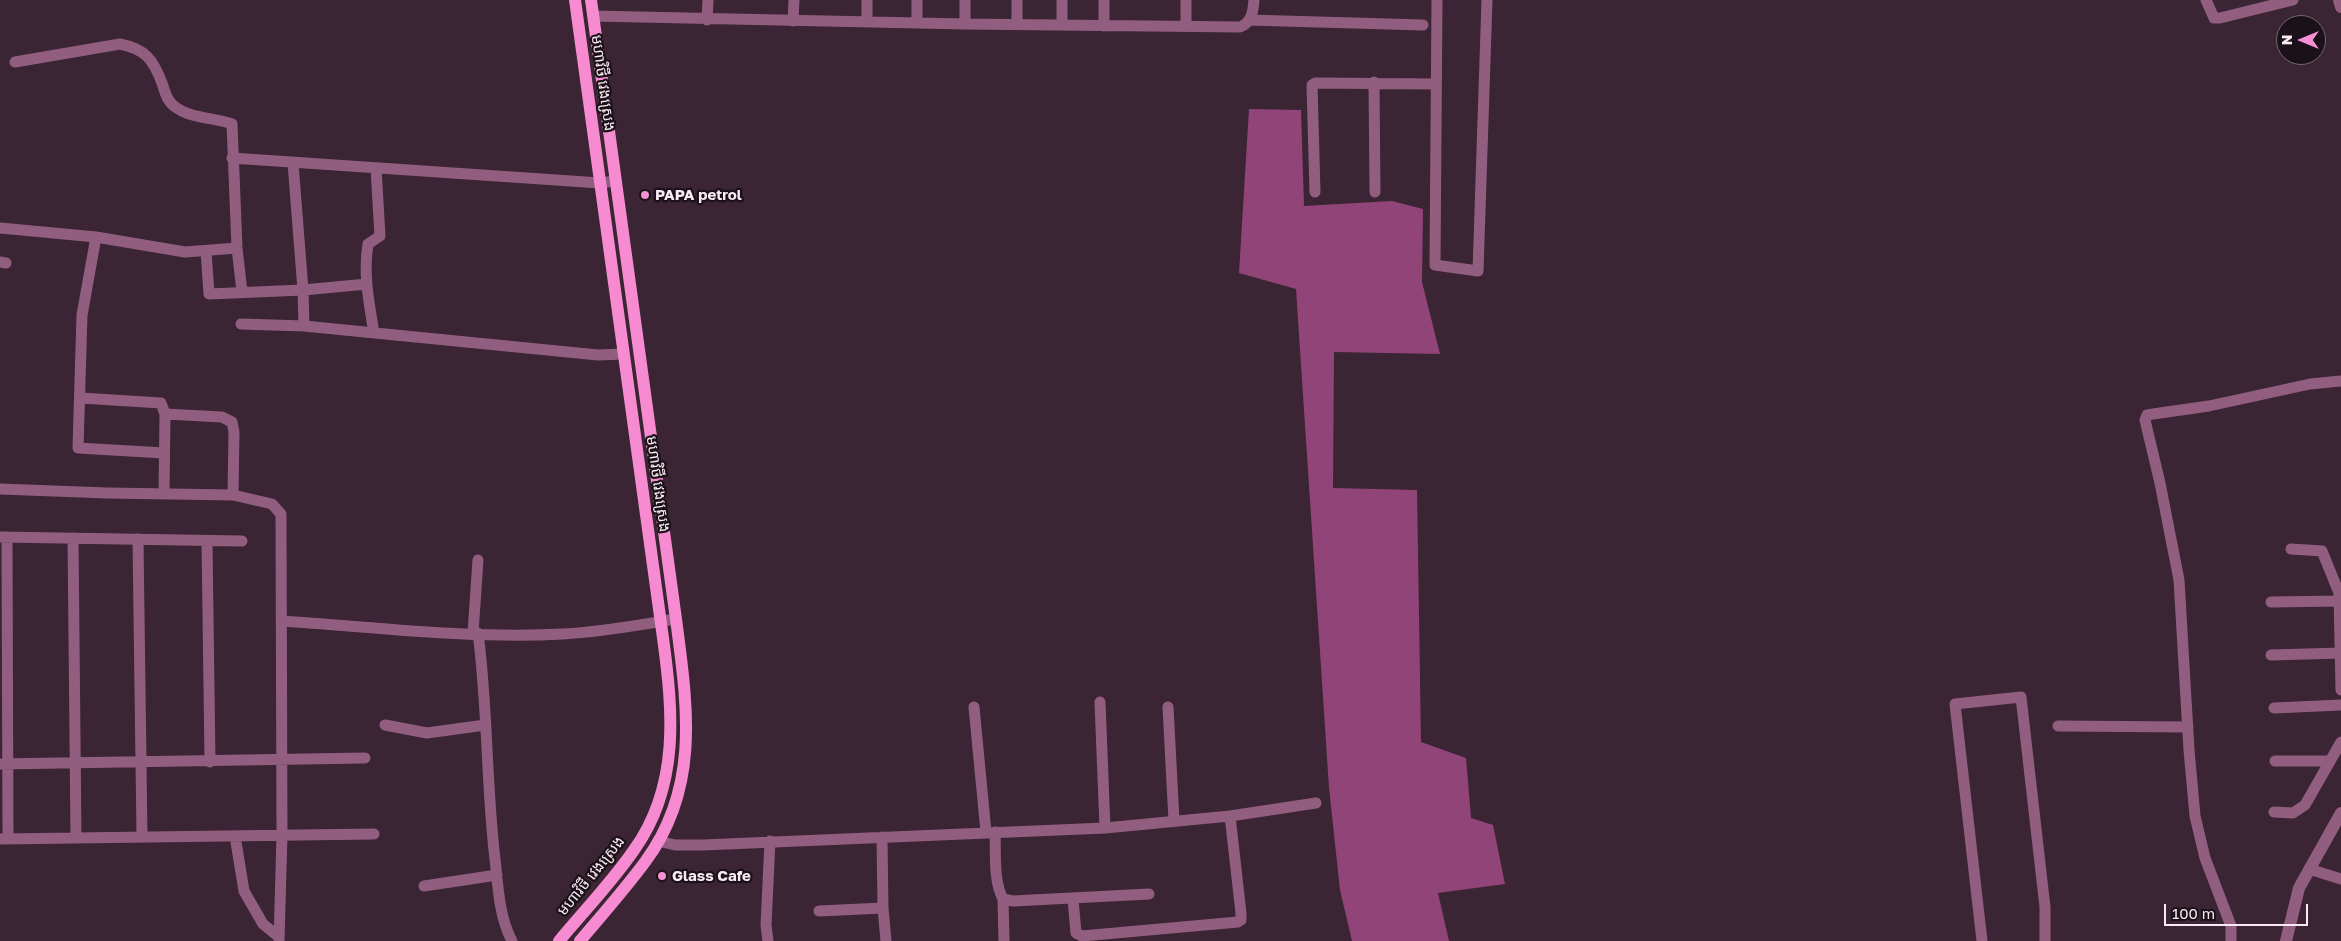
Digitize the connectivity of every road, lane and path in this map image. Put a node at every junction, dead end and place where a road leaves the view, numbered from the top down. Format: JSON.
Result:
{"nodes":[{"id":1,"x":575,"y":0,"type":"edge"},
{"id":2,"x":591,"y":0,"type":"edge"},
{"id":3,"x":708,"y":0,"type":"edge"},
{"id":4,"x":794,"y":0,"type":"edge"},
{"id":5,"x":867,"y":0,"type":"edge"},
{"id":6,"x":916,"y":0,"type":"edge"},
{"id":7,"x":966,"y":0,"type":"edge"},
{"id":8,"x":1017,"y":0,"type":"edge"},
{"id":9,"x":1062,"y":0,"type":"edge"},
{"id":10,"x":1104,"y":0,"type":"edge"},
{"id":11,"x":1186,"y":0,"type":"edge"},
{"id":12,"x":1254,"y":0,"type":"edge"},
{"id":13,"x":1437,"y":0,"type":"edge"},
{"id":14,"x":1487,"y":0,"type":"edge"},
{"id":15,"x":2206,"y":0,"type":"edge"},
{"id":16,"x":2293,"y":0,"type":"edge"},
{"id":17,"x":2339,"y":0,"type":"edge"},
{"id":18,"x":2341,"y":7,"type":"edge"},
{"id":19,"x":593,"y":16,"type":"junction"},
{"id":20,"x":707,"y":20,"type":"junction"},
{"id":21,"x":1249,"y":20,"type":"junction"},
{"id":22,"x":793,"y":21,"type":"junction"},
{"id":23,"x":867,"y":22,"type":"junction"},
{"id":24,"x":916,"y":22,"type":"junction"},
{"id":25,"x":965,"y":24,"type":"junction"},
{"id":26,"x":1017,"y":24,"type":"junction"},
{"id":27,"x":1062,"y":24,"type":"junction"},
{"id":28,"x":1422,"y":25,"type":"dead end"},
{"id":29,"x":1104,"y":26,"type":"junction"},
{"id":30,"x":1186,"y":26,"type":"junction"},
{"id":31,"x":16,"y":62,"type":"dead end"},
{"id":32,"x":1374,"y":82,"type":"junction"},
{"id":33,"x":1436,"y":84,"type":"junction"},
{"id":34,"x":232,"y":158,"type":"junction"},
{"id":35,"x":293,"y":163,"type":"junction"},
{"id":36,"x":376,"y":168,"type":"junction"},
{"id":37,"x":616,"y":181,"type":"junction"},
{"id":38,"x":600,"y":183,"type":"junction"},
{"id":39,"x":1315,"y":192,"type":"dead end"},
{"id":40,"x":1375,"y":192,"type":"dead end"},
{"id":41,"x":0,"y":228,"type":"edge"},
{"id":42,"x":96,"y":237,"type":"junction"},
{"id":43,"x":237,"y":248,"type":"junction"},
{"id":44,"x":206,"y":251,"type":"junction"},
{"id":45,"x":367,"y":284,"type":"junction"},
{"id":46,"x":303,"y":290,"type":"junction"},
{"id":47,"x":242,"y":292,"type":"junction"},
{"id":48,"x":242,"y":324,"type":"dead end"},
{"id":49,"x":304,"y":326,"type":"junction"},
{"id":50,"x":374,"y":333,"type":"junction"},
{"id":51,"x":624,"y":354,"type":"junction"},
{"id":52,"x":2341,"y":381,"type":"edge"},
{"id":53,"x":81,"y":398,"type":"junction"},
{"id":54,"x":165,"y":414,"type":"junction"},
{"id":55,"x":164,"y":453,"type":"junction"},
{"id":56,"x":0,"y":490,"type":"edge"},
{"id":57,"x":164,"y":494,"type":"junction"},
{"id":58,"x":233,"y":494,"type":"junction"},
{"id":59,"x":4,"y":537,"type":"edge"},
{"id":60,"x":73,"y":538,"type":"junction"},
{"id":61,"x":138,"y":540,"type":"junction"},
{"id":62,"x":207,"y":541,"type":"junction"},
{"id":63,"x":242,"y":541,"type":"dead end"},
{"id":64,"x":2291,"y":549,"type":"dead end"},
{"id":65,"x":478,"y":560,"type":"dead end"},
{"id":66,"x":2339,"y":601,"type":"junction"},
{"id":67,"x":2271,"y":602,"type":"dead end"},
{"id":68,"x":676,"y":619,"type":"junction"},
{"id":69,"x":282,"y":621,"type":"junction"},
{"id":70,"x":661,"y":621,"type":"junction"},
{"id":71,"x":476,"y":633,"type":"junction"},
{"id":72,"x":2340,"y":653,"type":"edge"},
{"id":73,"x":2271,"y":655,"type":"dead end"},
{"id":74,"x":2341,"y":690,"type":"edge"},
{"id":75,"x":1100,"y":702,"type":"dead end"},
{"id":76,"x":2341,"y":705,"type":"edge"},
{"id":77,"x":974,"y":707,"type":"dead end"},
{"id":78,"x":1168,"y":707,"type":"dead end"},
{"id":79,"x":2274,"y":708,"type":"dead end"},
{"id":80,"x":484,"y":725,"type":"junction"},
{"id":81,"x":385,"y":726,"type":"dead end"},
{"id":82,"x":2058,"y":726,"type":"dead end"},
{"id":83,"x":2188,"y":726,"type":"junction"},
{"id":84,"x":2341,"y":742,"type":"edge"},
{"id":85,"x":365,"y":758,"type":"dead end"},
{"id":86,"x":282,"y":760,"type":"junction"},
{"id":87,"x":2275,"y":761,"type":"dead end"},
{"id":88,"x":2330,"y":761,"type":"junction"},
{"id":89,"x":141,"y":762,"type":"junction"},
{"id":90,"x":210,"y":762,"type":"junction"},
{"id":91,"x":75,"y":763,"type":"junction"},
{"id":92,"x":4,"y":764,"type":"edge"},
{"id":93,"x":1316,"y":804,"type":"dead end"},
{"id":94,"x":2274,"y":812,"type":"dead end"},
{"id":95,"x":2341,"y":813,"type":"edge"},
{"id":96,"x":1230,"y":816,"type":"junction"},
{"id":97,"x":1174,"y":821,"type":"junction"},
{"id":98,"x":1105,"y":828,"type":"junction"},
{"id":99,"x":991,"y":832,"type":"junction"},
{"id":100,"x":374,"y":834,"type":"dead end"},
{"id":101,"x":282,"y":835,"type":"junction"},
{"id":102,"x":235,"y":836,"type":"junction"},
{"id":103,"x":142,"y":837,"type":"junction"},
{"id":104,"x":882,"y":837,"type":"junction"},
{"id":105,"x":76,"y":838,"type":"junction"},
{"id":106,"x":4,"y":839,"type":"edge"},
{"id":107,"x":770,"y":841,"type":"junction"},
{"id":108,"x":658,"y":842,"type":"junction"},
{"id":109,"x":2309,"y":869,"type":"junction"},
{"id":110,"x":497,"y":875,"type":"junction"},
{"id":111,"x":2341,"y":879,"type":"edge"},
{"id":112,"x":424,"y":886,"type":"dead end"},
{"id":113,"x":1149,"y":894,"type":"dead end"},
{"id":114,"x":1003,"y":899,"type":"junction"},
{"id":115,"x":1073,"y":899,"type":"junction"},
{"id":116,"x":883,"y":908,"type":"junction"},
{"id":117,"x":819,"y":911,"type":"dead end"},
{"id":118,"x":1078,"y":938,"type":"edge"},
{"id":119,"x":279,"y":939,"type":"edge"},
{"id":120,"x":512,"y":941,"type":"edge"},
{"id":121,"x":559,"y":941,"type":"edge"},
{"id":122,"x":580,"y":941,"type":"edge"},
{"id":123,"x":768,"y":941,"type":"edge"},
{"id":124,"x":886,"y":941,"type":"edge"},
{"id":125,"x":1004,"y":941,"type":"edge"},
{"id":126,"x":1982,"y":941,"type":"edge"},
{"id":127,"x":2045,"y":941,"type":"edge"},
{"id":128,"x":2231,"y":941,"type":"edge"},
{"id":129,"x":2286,"y":941,"type":"edge"}],
"edges":[{"from":1,"to":38,"type":"main road","name":"មហាវិថី វេងស្រេង"},
{"from":2,"to":19,"type":"main road","name":"មហាវិថី វេងស្រេង"},
{"from":3,"to":20,"type":"street"},
{"from":4,"to":22,"type":"street"},
{"from":5,"to":23,"type":"street"},
{"from":6,"to":24,"type":"street"},
{"from":7,"to":25,"type":"street"},
{"from":8,"to":26,"type":"street"},
{"from":9,"to":27,"type":"street"},
{"from":10,"to":29,"type":"street"},
{"from":11,"to":30,"type":"street"},
{"from":12,"to":21,"type":"street"},
{"from":13,"to":33,"type":"street"},
{"from":14,"to":33,"type":"street"},
{"from":15,"to":16,"type":"street"},
{"from":17,"to":18,"type":"street"},
{"from":19,"to":20,"type":"street"},
{"from":19,"to":37,"type":"main road","name":"មហាវិថី វេងស្រេង"},
{"from":20,"to":22,"type":"street"},
{"from":21,"to":28,"type":"street"},
{"from":21,"to":30,"type":"street"},
{"from":22,"to":23,"type":"street"},
{"from":23,"to":24,"type":"street"},
{"from":24,"to":25,"type":"street"},
{"from":25,"to":26,"type":"street"},
{"from":26,"to":27,"type":"street"},
{"from":27,"to":29,"type":"street"},
{"from":29,"to":30,"type":"street"},
{"from":31,"to":34,"type":"street"},
{"from":32,"to":33,"type":"street"},
{"from":32,"to":39,"type":"street"},
{"from":32,"to":40,"type":"street"},
{"from":34,"to":35,"type":"street"},
{"from":34,"to":43,"type":"street"},
{"from":35,"to":36,"type":"street"},
{"from":35,"to":46,"type":"street"},
{"from":36,"to":38,"type":"street"},
{"from":36,"to":45,"type":"street"},
{"from":37,"to":38,"type":"street"},
{"from":37,"to":68,"type":"main road","name":"មហាវិថី វេងស្រេង"},
{"from":38,"to":51,"type":"main road","name":"មហាវិថី វេងស្រេង"},
{"from":41,"to":42,"type":"street"},
{"from":42,"to":44,"type":"street"},
{"from":42,"to":53,"type":"street"},
{"from":43,"to":44,"type":"street"},
{"from":43,"to":47,"type":"street"},
{"from":44,"to":47,"type":"street"},
{"from":45,"to":46,"type":"street"},
{"from":45,"to":50,"type":"street"},
{"from":46,"to":47,"type":"street"},
{"from":46,"to":49,"type":"street"},
{"from":48,"to":49,"type":"street"},
{"from":49,"to":50,"type":"street"},
{"from":50,"to":51,"type":"street"},
{"from":51,"to":70,"type":"main road","name":"មហាវិថី វេងស្រេង"},
{"from":52,"to":83,"type":"street"},
{"from":53,"to":54,"type":"street"},
{"from":53,"to":55,"type":"street"},
{"from":54,"to":55,"type":"street"},
{"from":54,"to":58,"type":"street"},
{"from":55,"to":57,"type":"street"},
{"from":56,"to":57,"type":"street"},
{"from":57,"to":58,"type":"street"},
{"from":58,"to":69,"type":"street"},
{"from":59,"to":60,"type":"street"},
{"from":59,"to":92,"type":"street"},
{"from":60,"to":61,"type":"street"},
{"from":60,"to":91,"type":"street"},
{"from":61,"to":62,"type":"street"},
{"from":61,"to":89,"type":"street"},
{"from":62,"to":63,"type":"street"},
{"from":62,"to":90,"type":"street"},
{"from":64,"to":66,"type":"street"},
{"from":65,"to":71,"type":"street"},
{"from":66,"to":67,"type":"street"},
{"from":66,"to":72,"type":"street"},
{"from":68,"to":70,"type":"street"},
{"from":68,"to":108,"type":"main road","name":"មហាវិថី វេងស្រេង"},
{"from":69,"to":71,"type":"street"},
{"from":69,"to":86,"type":"street"},
{"from":70,"to":71,"type":"street"},
{"from":70,"to":121,"type":"main road","name":"មហាវិថី វេងស្រេង"},
{"from":71,"to":80,"type":"street"},
{"from":72,"to":73,"type":"street"},
{"from":72,"to":74,"type":"street"},
{"from":75,"to":98,"type":"street"},
{"from":76,"to":79,"type":"street"},
{"from":77,"to":99,"type":"street"},
{"from":78,"to":97,"type":"street"},
{"from":80,"to":81,"type":"street"},
{"from":80,"to":110,"type":"street"},
{"from":82,"to":83,"type":"street"},
{"from":83,"to":128,"type":"street"},
{"from":84,"to":88,"type":"street"},
{"from":85,"to":86,"type":"street"},
{"from":86,"to":90,"type":"street"},
{"from":86,"to":101,"type":"street"},
{"from":87,"to":88,"type":"street"},
{"from":88,"to":94,"type":"street"},
{"from":89,"to":90,"type":"street"},
{"from":89,"to":91,"type":"street"},
{"from":89,"to":103,"type":"street"},
{"from":91,"to":92,"type":"street"},
{"from":91,"to":105,"type":"street"},
{"from":92,"to":106,"type":"street"},
{"from":93,"to":96,"type":"street"},
{"from":95,"to":109,"type":"street"},
{"from":96,"to":97,"type":"street"},
{"from":96,"to":118,"type":"street"},
{"from":97,"to":98,"type":"street"},
{"from":98,"to":99,"type":"street"},
{"from":99,"to":104,"type":"street"},
{"from":99,"to":114,"type":"street"},
{"from":100,"to":101,"type":"street"},
{"from":101,"to":102,"type":"street"},
{"from":101,"to":119,"type":"street"},
{"from":102,"to":103,"type":"street"},
{"from":102,"to":119,"type":"street"},
{"from":103,"to":105,"type":"street"},
{"from":104,"to":107,"type":"street"},
{"from":104,"to":116,"type":"street"},
{"from":105,"to":106,"type":"street"},
{"from":107,"to":108,"type":"street"},
{"from":107,"to":123,"type":"street"},
{"from":108,"to":122,"type":"main road","name":"មហាវិថី វេងស្រេង"},
{"from":109,"to":111,"type":"street"},
{"from":109,"to":129,"type":"street"},
{"from":110,"to":112,"type":"street"},
{"from":110,"to":120,"type":"street"},
{"from":113,"to":115,"type":"street"},
{"from":114,"to":115,"type":"street"},
{"from":114,"to":125,"type":"street"},
{"from":115,"to":118,"type":"street"},
{"from":116,"to":117,"type":"street"},
{"from":116,"to":124,"type":"street"},
{"from":126,"to":127,"type":"street"}]}
